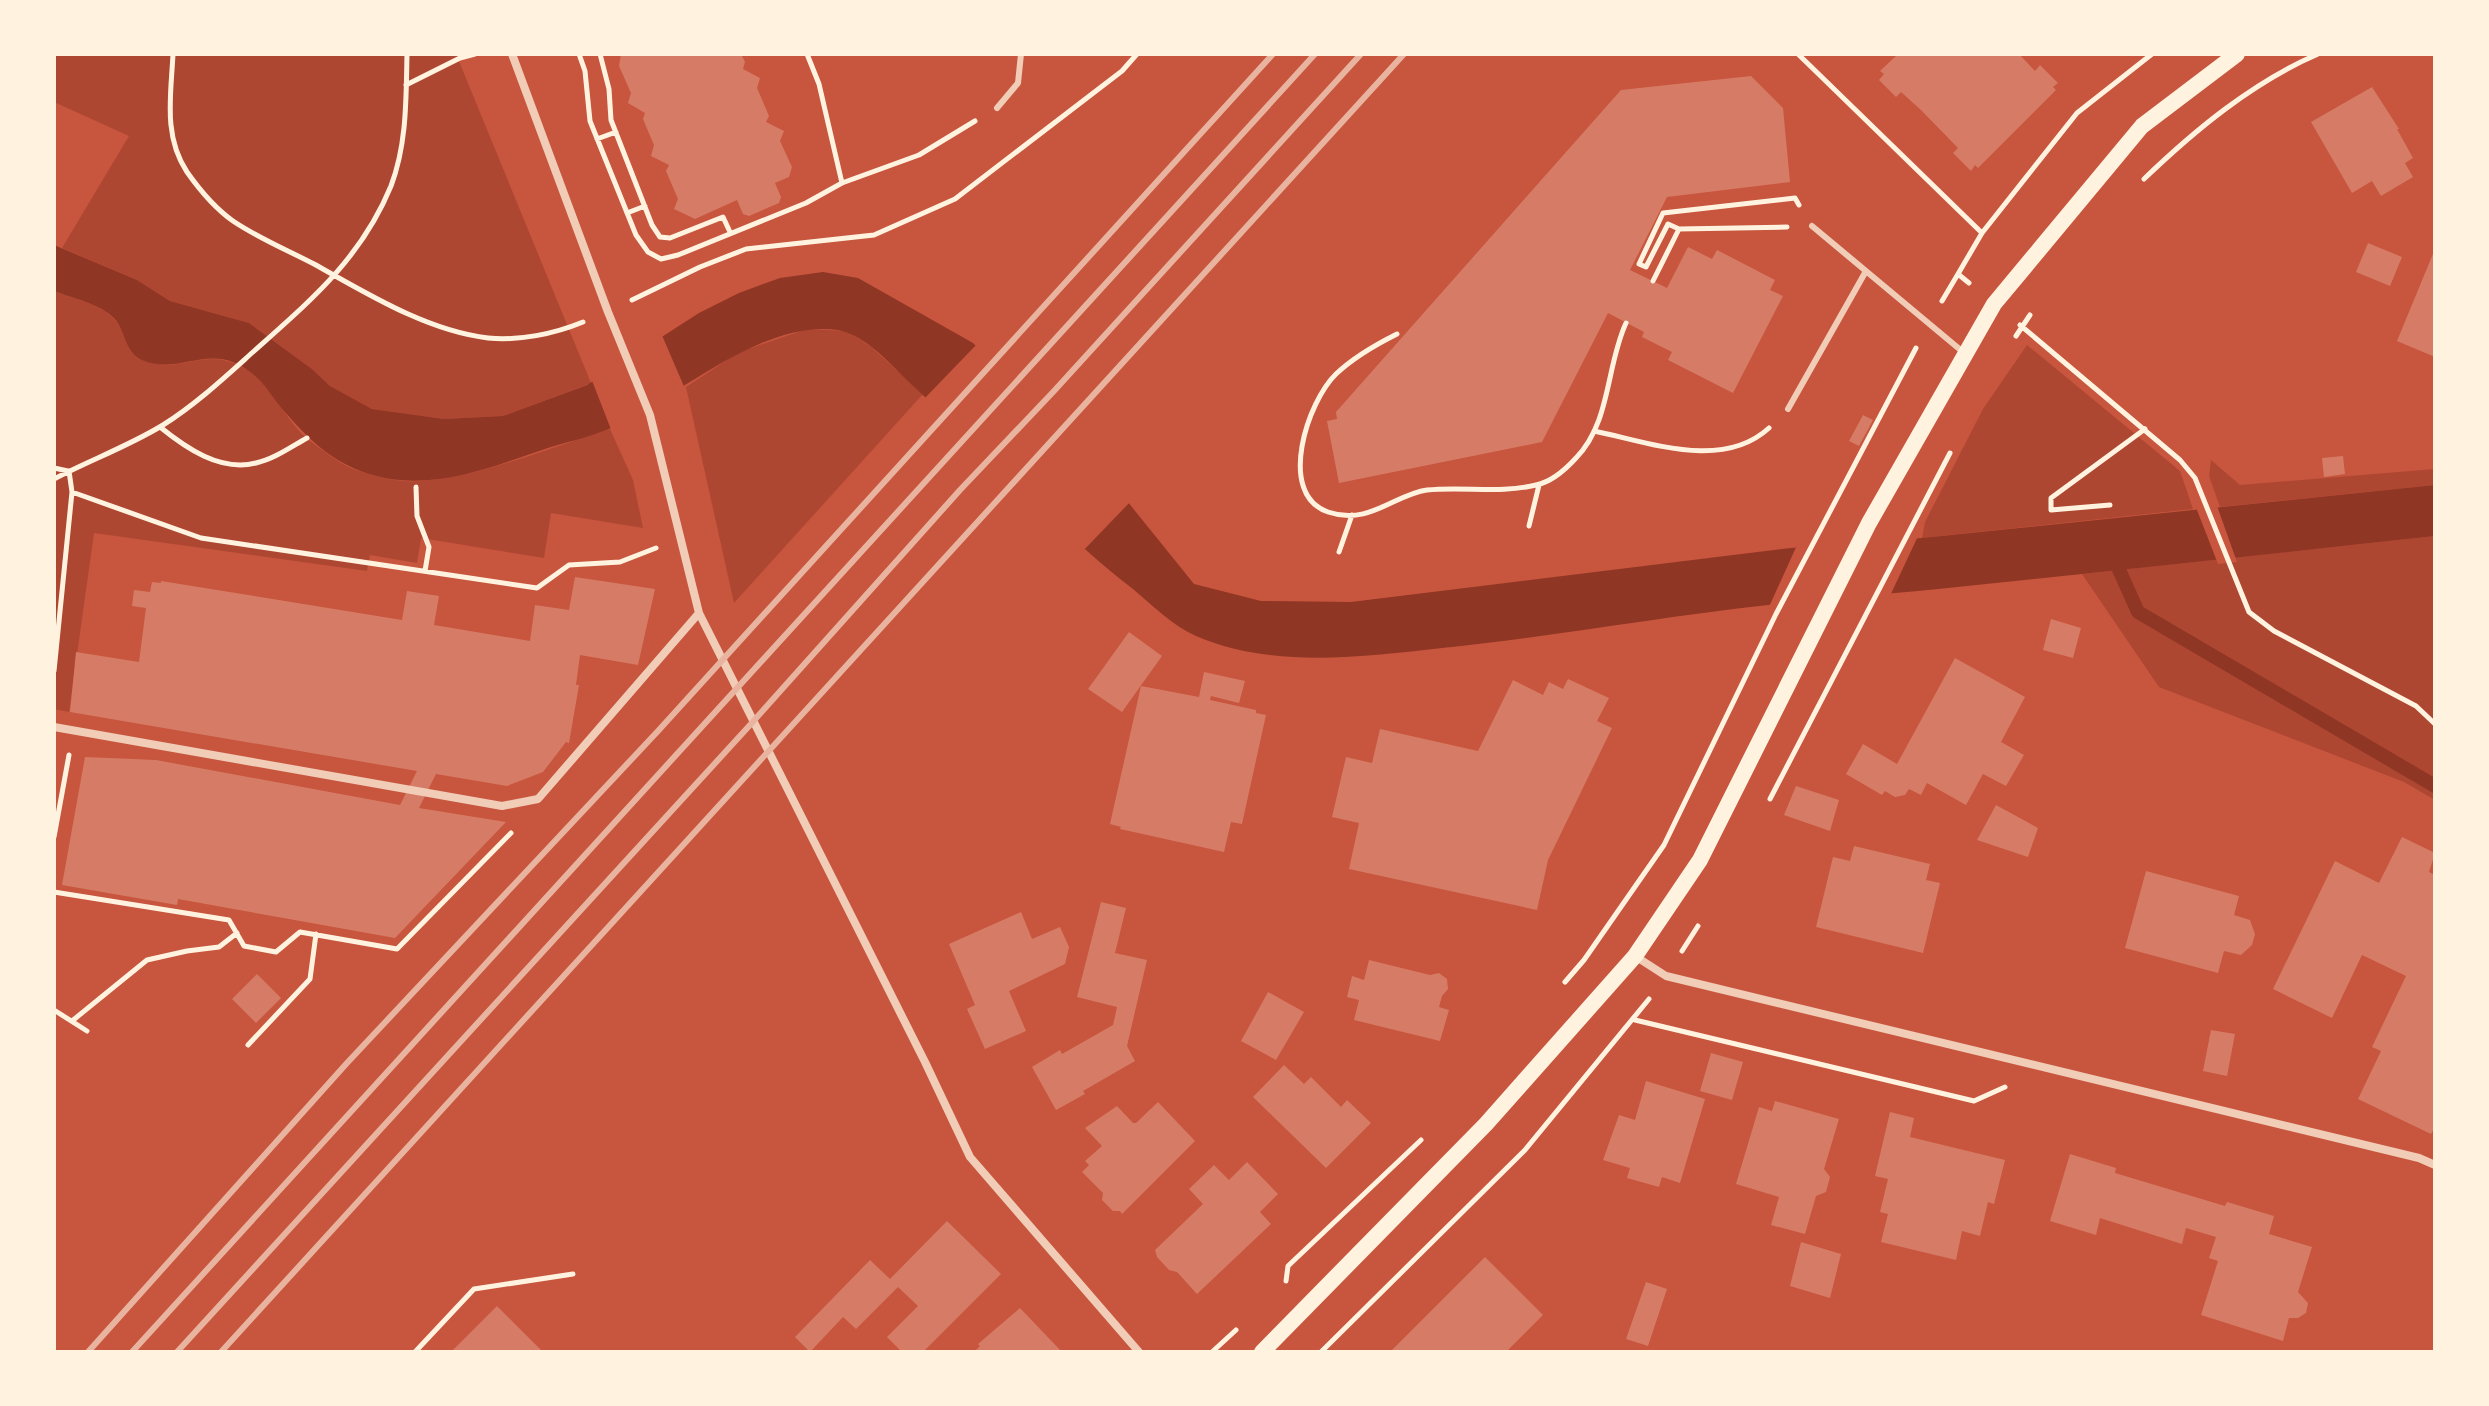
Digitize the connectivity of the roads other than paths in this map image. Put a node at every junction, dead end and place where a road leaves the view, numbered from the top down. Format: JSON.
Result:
{"nodes":[{"id":1,"x":512,"y":54,"type":"edge"},
{"id":2,"x":1021,"y":54,"type":"edge"},
{"id":3,"x":2237,"y":54,"type":"edge"},
{"id":4,"x":997,"y":108,"type":"road end"},
{"id":5,"x":1812,"y":226,"type":"road end"},
{"id":6,"x":1866,"y":271,"type":"junction"},
{"id":7,"x":1966,"y":354,"type":"junction"},
{"id":8,"x":1788,"y":409,"type":"road end"},
{"id":9,"x":699,"y":613,"type":"junction"},
{"id":10,"x":54,"y":727,"type":"edge"},
{"id":11,"x":1635,"y":956,"type":"junction"},
{"id":12,"x":2435,"y":1165,"type":"edge"},
{"id":13,"x":1139,"y":1352,"type":"edge"},
{"id":14,"x":1262,"y":1352,"type":"edge"}],
"edges":[{"from":1,"to":9,"type":"street"},
{"from":2,"to":4,"type":"lane"},
{"from":3,"to":7,"type":"main road"},
{"from":5,"to":6,"type":"lane"},
{"from":6,"to":7,"type":"lane"},
{"from":6,"to":8,"type":"lane"},
{"from":7,"to":11,"type":"main road"},
{"from":9,"to":10,"type":"street"},
{"from":9,"to":13,"type":"street"},
{"from":11,"to":12,"type":"street"},
{"from":11,"to":14,"type":"main road"}]}
